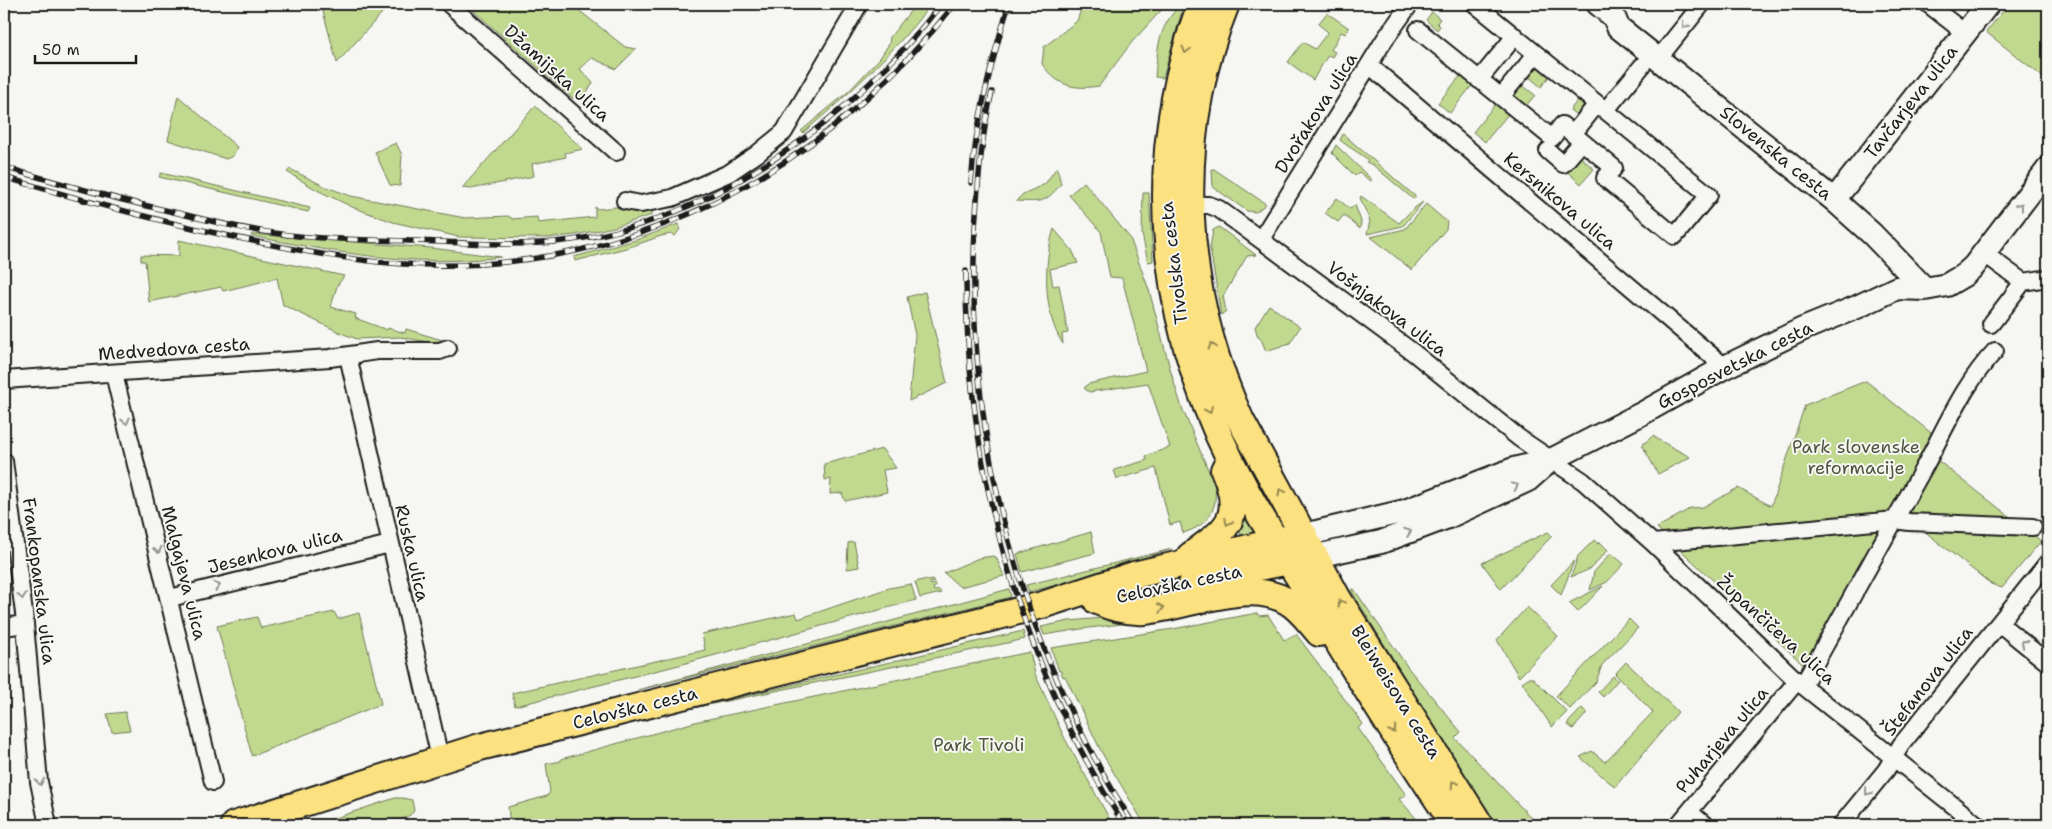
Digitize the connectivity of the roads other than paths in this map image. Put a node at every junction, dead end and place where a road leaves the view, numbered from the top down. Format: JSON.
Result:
{"nodes":[{"id":1,"x":449,"y":4,"type":"edge"},
{"id":2,"x":1201,"y":4,"type":"edge"},
{"id":3,"x":1226,"y":4,"type":"edge"},
{"id":4,"x":1475,"y":4,"type":"edge"},
{"id":5,"x":1580,"y":4,"type":"edge"},
{"id":6,"x":1598,"y":4,"type":"edge"},
{"id":7,"x":1702,"y":4,"type":"edge"},
{"id":8,"x":1928,"y":4,"type":"edge"},
{"id":9,"x":1988,"y":4,"type":"edge"},
{"id":10,"x":854,"y":6,"type":"edge"},
{"id":11,"x":1408,"y":6,"type":"edge"},
{"id":12,"x":1618,"y":27,"type":"junction"},
{"id":13,"x":1418,"y":30,"type":"dead end"},
{"id":14,"x":1965,"y":32,"type":"junction"},
{"id":15,"x":1515,"y":36,"type":"junction"},
{"id":16,"x":1536,"y":54,"type":"junction"},
{"id":17,"x":1650,"y":63,"type":"junction"},
{"id":18,"x":1369,"y":65,"type":"junction"},
{"id":19,"x":1479,"y":80,"type":"junction"},
{"id":20,"x":1501,"y":97,"type":"junction"},
{"id":21,"x":1602,"y":107,"type":"junction"},
{"id":22,"x":1577,"y":138,"type":"junction"},
{"id":23,"x":1548,"y":151,"type":"dead end"},
{"id":24,"x":616,"y":152,"type":"dead end"},
{"id":25,"x":2048,"y":169,"type":"edge"},
{"id":26,"x":1834,"y":200,"type":"junction"},
{"id":27,"x":625,"y":201,"type":"dead end"},
{"id":28,"x":1192,"y":205,"type":"junction"},
{"id":29,"x":1261,"y":239,"type":"junction"},
{"id":30,"x":1993,"y":260,"type":"dead end"},
{"id":31,"x":2048,"y":278,"type":"edge"},
{"id":32,"x":2023,"y":282,"type":"junction"},
{"id":33,"x":1925,"y":289,"type":"junction"},
{"id":34,"x":1991,"y":324,"type":"dead end"},
{"id":35,"x":448,"y":348,"type":"dead end"},
{"id":36,"x":1995,"y":351,"type":"dead end"},
{"id":37,"x":348,"y":356,"type":"junction"},
{"id":38,"x":1725,"y":367,"type":"junction"},
{"id":39,"x":114,"y":374,"type":"junction"},
{"id":40,"x":4,"y":380,"type":"edge"},
{"id":41,"x":1220,"y":435,"type":"junction"},
{"id":42,"x":1551,"y":460,"type":"junction"},
{"id":43,"x":4,"y":462,"type":"edge"},
{"id":44,"x":1895,"y":520,"type":"junction"},
{"id":45,"x":2033,"y":528,"type":"dead end"},
{"id":46,"x":390,"y":544,"type":"junction"},
{"id":47,"x":1653,"y":544,"type":"junction"},
{"id":48,"x":1310,"y":546,"type":"junction"},
{"id":49,"x":1283,"y":551,"type":"junction"},
{"id":50,"x":2048,"y":562,"type":"edge"},
{"id":51,"x":1179,"y":564,"type":"junction"},
{"id":52,"x":170,"y":598,"type":"junction"},
{"id":53,"x":1097,"y":601,"type":"junction"},
{"id":54,"x":1042,"y":605,"type":"junction"},
{"id":55,"x":25,"y":624,"type":"junction"},
{"id":56,"x":1999,"y":624,"type":"junction"},
{"id":57,"x":4,"y":627,"type":"edge"},
{"id":58,"x":2048,"y":664,"type":"edge"},
{"id":59,"x":1800,"y":683,"type":"junction"},
{"id":60,"x":1366,"y":688,"type":"junction"},
{"id":61,"x":440,"y":758,"type":"junction"},
{"id":62,"x":1894,"y":758,"type":"junction"},
{"id":63,"x":213,"y":782,"type":"dead end"},
{"id":64,"x":1689,"y":812,"type":"junction"},
{"id":65,"x":48,"y":825,"type":"edge"},
{"id":66,"x":234,"y":825,"type":"edge"},
{"id":67,"x":1455,"y":825,"type":"edge"},
{"id":68,"x":1480,"y":825,"type":"edge"},
{"id":69,"x":1678,"y":825,"type":"edge"},
{"id":70,"x":1705,"y":825,"type":"edge"},
{"id":71,"x":1841,"y":825,"type":"edge"},
{"id":72,"x":1978,"y":825,"type":"edge"}],
"edges":[{"from":1,"to":24,"type":"street","name":"Džamijska ulica"},
{"from":2,"to":41,"type":"main road","name":"Tivolska cesta","one_way":true},
{"from":3,"to":28,"type":"main road","name":"Tivolska cesta"},
{"from":4,"to":15,"type":"street"},
{"from":5,"to":12,"type":"main road","name":"Slovenska cesta"},
{"from":6,"to":12,"type":"main road","name":"Slovenska cesta"},
{"from":7,"to":17,"type":"street","one_way":true},
{"from":8,"to":14,"type":"street"},
{"from":9,"to":14,"type":"main road","name":"Tavčarjeva ulica"},
{"from":10,"to":27,"type":"street"},
{"from":11,"to":18,"type":"street","name":"Dvořakova ulica"},
{"from":12,"to":17,"type":"main road","name":"Slovenska cesta"},
{"from":13,"to":19,"type":"street"},
{"from":14,"to":26,"type":"main road","name":"Tavčarjeva ulica"},
{"from":15,"to":16,"type":"street"},
{"from":15,"to":19,"type":"street"},
{"from":16,"to":20,"type":"street"},
{"from":16,"to":21,"type":"street"},
{"from":17,"to":21,"type":"street"},
{"from":17,"to":26,"type":"main road","name":"Slovenska cesta"},
{"from":18,"to":29,"type":"street","name":"Dvořakova ulica"},
{"from":18,"to":38,"type":"street","name":"Kersnikova ulica"},
{"from":19,"to":20,"type":"street"},
{"from":20,"to":22,"type":"street"},
{"from":21,"to":22,"type":"street"},
{"from":21,"to":22,"type":"street"},
{"from":22,"to":23,"type":"street"},
{"from":33,"to":25,"type":"main road","name":"Gosposvetska cesta","one_way":true},
{"from":26,"to":33,"type":"main road","name":"Slovenska cesta"},
{"from":28,"to":29,"type":"street","name":"Vošnjakova ulica"},
{"from":48,"to":28,"type":"main road","name":"Tivolska cesta","one_way":true},
{"from":29,"to":42,"type":"street","name":"Vošnjakova ulica"},
{"from":30,"to":32,"type":"street"},
{"from":31,"to":32,"type":"street"},
{"from":32,"to":34,"type":"street"},
{"from":33,"to":38,"type":"main road","name":"Gosposvetska cesta"},
{"from":35,"to":37,"type":"street","name":"Medvedova cesta"},
{"from":36,"to":44,"type":"street"},
{"from":37,"to":39,"type":"street","name":"Medvedova cesta"},
{"from":37,"to":46,"type":"street","name":"Ruska ulica"},
{"from":38,"to":42,"type":"main road","name":"Gosposvetska cesta"},
{"from":39,"to":40,"type":"street","name":"Medvedova cesta"},
{"from":39,"to":52,"type":"street","name":"Malgajeva ulica","one_way":true},
{"from":41,"to":49,"type":"main road","name":"Tivolska cesta"},
{"from":41,"to":51,"type":"main road","one_way":true},
{"from":42,"to":47,"type":"street","name":"Župančičeva ulica"},
{"from":42,"to":48,"type":"main road","name":"Gosposvetska cesta"},
{"from":43,"to":55,"type":"street","name":"Frankopanska ulica","one_way":true},
{"from":44,"to":45,"type":"street"},
{"from":44,"to":47,"type":"street"},
{"from":44,"to":59,"type":"street"},
{"from":52,"to":46,"type":"street","name":"Jesenkova ulica","one_way":true},
{"from":46,"to":61,"type":"street","name":"Ruska ulica"},
{"from":47,"to":59,"type":"street","name":"Župančičeva ulica"},
{"from":48,"to":49,"type":"main road","name":"Celovška cesta"},
{"from":68,"to":48,"type":"main road","name":"Bleiweisova cesta","one_way":true},
{"from":49,"to":51,"type":"main road","name":"Celovška cesta"},
{"from":49,"to":53,"type":"main road","name":"Celovška cesta"},
{"from":49,"to":60,"type":"main road","name":"Bleiweisova cesta"},
{"from":50,"to":56,"type":"street","name":"Štefanova ulica"},
{"from":51,"to":54,"type":"main road","name":"Celovška cesta"},
{"from":52,"to":63,"type":"street","name":"Malgajeva ulica"},
{"from":53,"to":54,"type":"main road","name":"Celovška cesta"},
{"from":53,"to":60,"type":"main road","one_way":true},
{"from":54,"to":61,"type":"main road","name":"Celovška cesta"},
{"from":55,"to":57,"type":"street"},
{"from":55,"to":65,"type":"street","name":"Frankopanska ulica","one_way":true},
{"from":58,"to":56,"type":"street","one_way":true},
{"from":56,"to":62,"type":"street","name":"Štefanova ulica"},
{"from":59,"to":62,"type":"street","name":"Župančičeva ulica"},
{"from":59,"to":64,"type":"street","name":"Puharjeva ulica"},
{"from":60,"to":67,"type":"main road","name":"Bleiweisova cesta","one_way":true},
{"from":61,"to":66,"type":"main road","name":"Celovška cesta"},
{"from":62,"to":71,"type":"street","name":"Štefanova ulica","one_way":true},
{"from":62,"to":72,"type":"street","name":"Župančičeva ulica"},
{"from":64,"to":69,"type":"street","name":"Puharjeva ulica"},
{"from":64,"to":70,"type":"street"}]}
